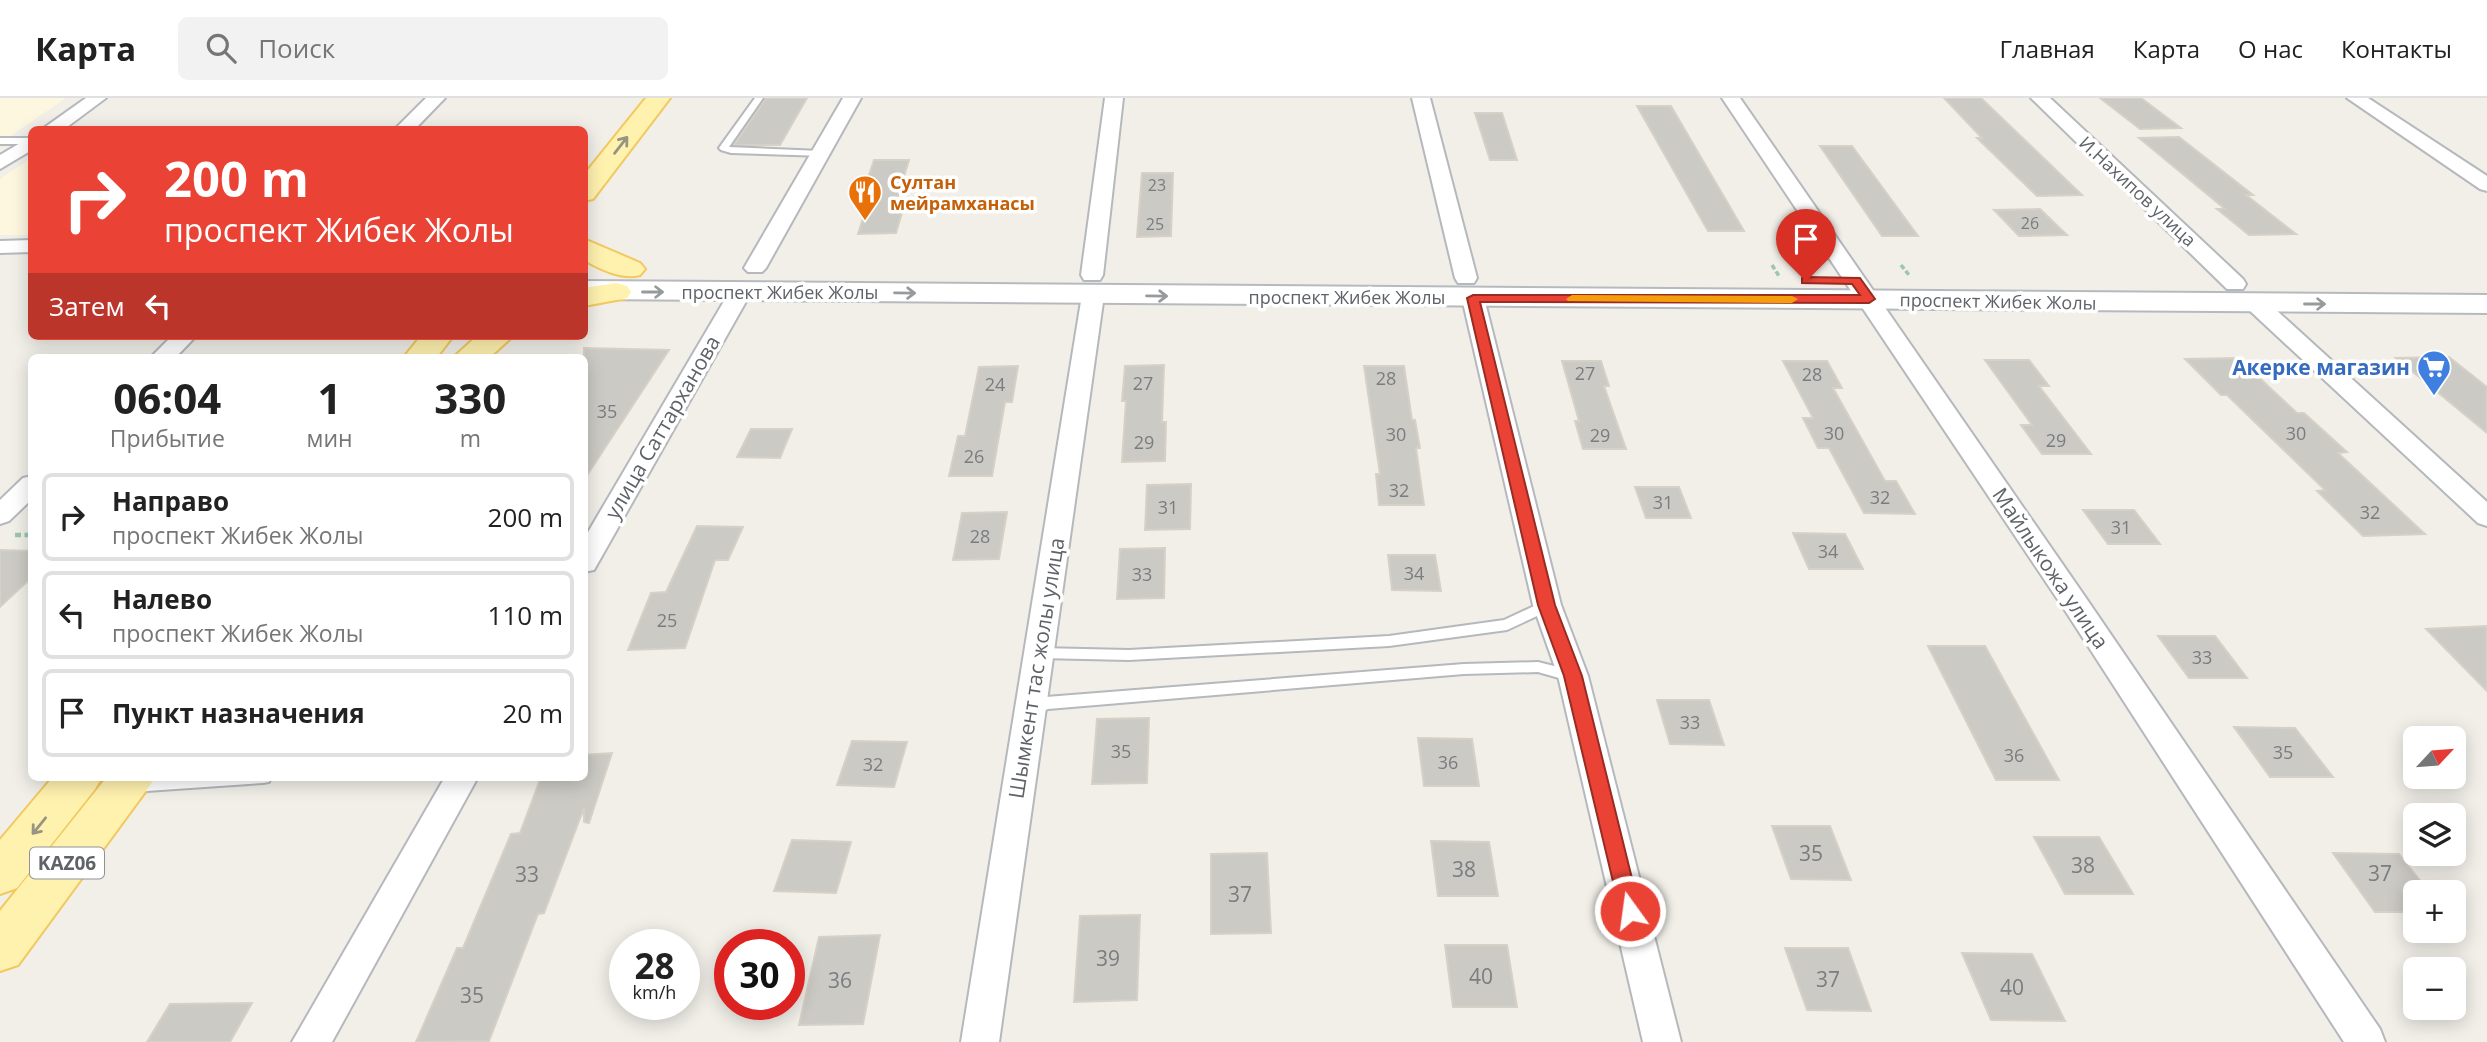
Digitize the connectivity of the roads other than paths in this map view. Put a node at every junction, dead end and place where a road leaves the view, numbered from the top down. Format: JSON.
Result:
{"nodes":[{"id":1,"x":97,"y":98,"type":"edge"},
{"id":2,"x":436,"y":98,"type":"edge"},
{"id":3,"x":631,"y":98,"type":"edge"},
{"id":4,"x":658,"y":98,"type":"edge"},
{"id":5,"x":758,"y":98,"type":"edge"},
{"id":6,"x":852,"y":98,"type":"edge"},
{"id":7,"x":1114,"y":98,"type":"edge"},
{"id":8,"x":1421,"y":98,"type":"edge"},
{"id":9,"x":1731,"y":98,"type":"edge"},
{"id":10,"x":2040,"y":98,"type":"edge"},
{"id":11,"x":2356,"y":98,"type":"edge"},
{"id":12,"x":56,"y":126,"type":"edge"},
{"id":13,"x":406,"y":126,"type":"edge"},
{"id":14,"x":0,"y":141,"type":"edge"},
{"id":15,"x":28,"y":141,"type":"edge"},
{"id":16,"x":28,"y":144,"type":"edge"},
{"id":17,"x":588,"y":151,"type":"edge"},
{"id":18,"x":821,"y":154,"type":"junction"},
{"id":19,"x":0,"y":163,"type":"edge"},
{"id":20,"x":2487,"y":185,"type":"edge"},
{"id":21,"x":588,"y":188,"type":"edge"},
{"id":22,"x":28,"y":246,"type":"edge"},
{"id":23,"x":0,"y":247,"type":"edge"},
{"id":24,"x":588,"y":249,"type":"edge"},
{"id":25,"x":588,"y":271,"type":"edge"},
{"id":26,"x":748,"y":280,"type":"junction"},
{"id":27,"x":623,"y":281,"type":"junction"},
{"id":28,"x":2487,"y":283,"type":"edge"},
{"id":29,"x":1092,"y":285,"type":"junction"},
{"id":30,"x":1469,"y":288,"type":"junction"},
{"id":31,"x":588,"y":289,"type":"edge"},
{"id":32,"x":1862,"y":290,"type":"junction"},
{"id":33,"x":2246,"y":294,"type":"junction"},
{"id":34,"x":588,"y":295,"type":"edge"},
{"id":35,"x":2487,"y":304,"type":"edge"},
{"id":36,"x":180,"y":340,"type":"edge"},
{"id":37,"x":434,"y":340,"type":"edge"},
{"id":38,"x":474,"y":340,"type":"edge"},
{"id":39,"x":492,"y":340,"type":"edge"},
{"id":40,"x":166,"y":354,"type":"edge"},
{"id":41,"x":422,"y":354,"type":"edge"},
{"id":42,"x":462,"y":354,"type":"edge"},
{"id":43,"x":474,"y":354,"type":"edge"},
{"id":44,"x":28,"y":488,"type":"edge"},
{"id":45,"x":0,"y":515,"type":"edge"},
{"id":46,"x":2487,"y":517,"type":"edge"},
{"id":47,"x":588,"y":556,"type":"edge"},
{"id":48,"x":1547,"y":605,"type":"junction"},
{"id":49,"x":1039,"y":653,"type":"junction"},
{"id":50,"x":1573,"y":676,"type":"junction"},
{"id":51,"x":1029,"y":711,"type":"junction"},
{"id":52,"x":76,"y":781,"type":"edge"},
{"id":53,"x":157,"y":781,"type":"edge"},
{"id":54,"x":460,"y":781,"type":"edge"},
{"id":55,"x":130,"y":782,"type":"edge"},
{"id":56,"x":0,"y":874,"type":"edge"},
{"id":57,"x":0,"y":949,"type":"edge"},
{"id":58,"x":310,"y":1042,"type":"edge"},
{"id":59,"x":980,"y":1042,"type":"edge"},
{"id":60,"x":1662,"y":1042,"type":"edge"},
{"id":61,"x":2366,"y":1042,"type":"edge"}],
"edges":[{"from":1,"to":12,"type":"street"},
{"from":2,"to":13,"type":"street"},
{"from":3,"to":17,"type":"main road"},
{"from":21,"to":4,"type":"main road","one_way":true},
{"from":5,"to":18,"type":"lane"},
{"from":6,"to":18,"type":"street","name":"улица Саттарханова"},
{"from":7,"to":29,"type":"street","name":"Шымкент тас жолы улица"},
{"from":8,"to":30,"type":"street"},
{"from":9,"to":32,"type":"street","name":"Майлыкожа улица"},
{"from":10,"to":33,"type":"street","name":"И.Нахипов улица"},
{"from":11,"to":20,"type":"street"},
{"from":14,"to":15,"type":"lane"},
{"from":16,"to":19,"type":"street"},
{"from":18,"to":26,"type":"street","name":"улица Саттарханова"},
{"from":22,"to":23,"type":"street"},
{"from":24,"to":27,"type":"main road"},
{"from":25,"to":27,"type":"street","name":"проспект Жибек Жолы"},
{"from":26,"to":27,"type":"street","name":"проспект Жибек Жолы"},
{"from":26,"to":29,"type":"street","name":"проспект Жибек Жолы"},
{"from":26,"to":47,"type":"street","name":"улица Саттарханова"},
{"from":27,"to":31,"type":"street","name":"проспект Жибек Жолы"},
{"from":27,"to":34,"type":"main road"},
{"from":28,"to":33,"type":"street","name":"проспект Жибек Жолы"},
{"from":29,"to":30,"type":"street","name":"проспект Жибек Жолы"},
{"from":29,"to":49,"type":"street","name":"Шымкент тас жолы улица"},
{"from":30,"to":32,"type":"street","name":"проспект Жибек Жолы"},
{"from":30,"to":48,"type":"street"},
{"from":32,"to":33,"type":"street","name":"проспект Жибек Жолы"},
{"from":32,"to":61,"type":"street","name":"Майлыкожа улица"},
{"from":33,"to":35,"type":"street","name":"проспект Жибек Жолы","one_way":true},
{"from":33,"to":46,"type":"street","name":"И.Нахипов улица"},
{"from":36,"to":40,"type":"street"},
{"from":37,"to":41,"type":"main road"},
{"from":38,"to":42,"type":"main road"},
{"from":39,"to":43,"type":"main road"},
{"from":44,"to":45,"type":"street"},
{"from":48,"to":49,"type":"lane"},
{"from":48,"to":50,"type":"street"},
{"from":49,"to":51,"type":"street","name":"Шымкент тас жолы улица"},
{"from":50,"to":51,"type":"lane"},
{"from":50,"to":60,"type":"street"},
{"from":51,"to":59,"type":"street","name":"Шымкент тас жолы улица"},
{"from":52,"to":56,"type":"main road","number":"KАZ06","one_way":true},
{"from":53,"to":55,"type":"lane"},
{"from":54,"to":58,"type":"street"},
{"from":55,"to":57,"type":"main road","number":"KАZ06"}]}
